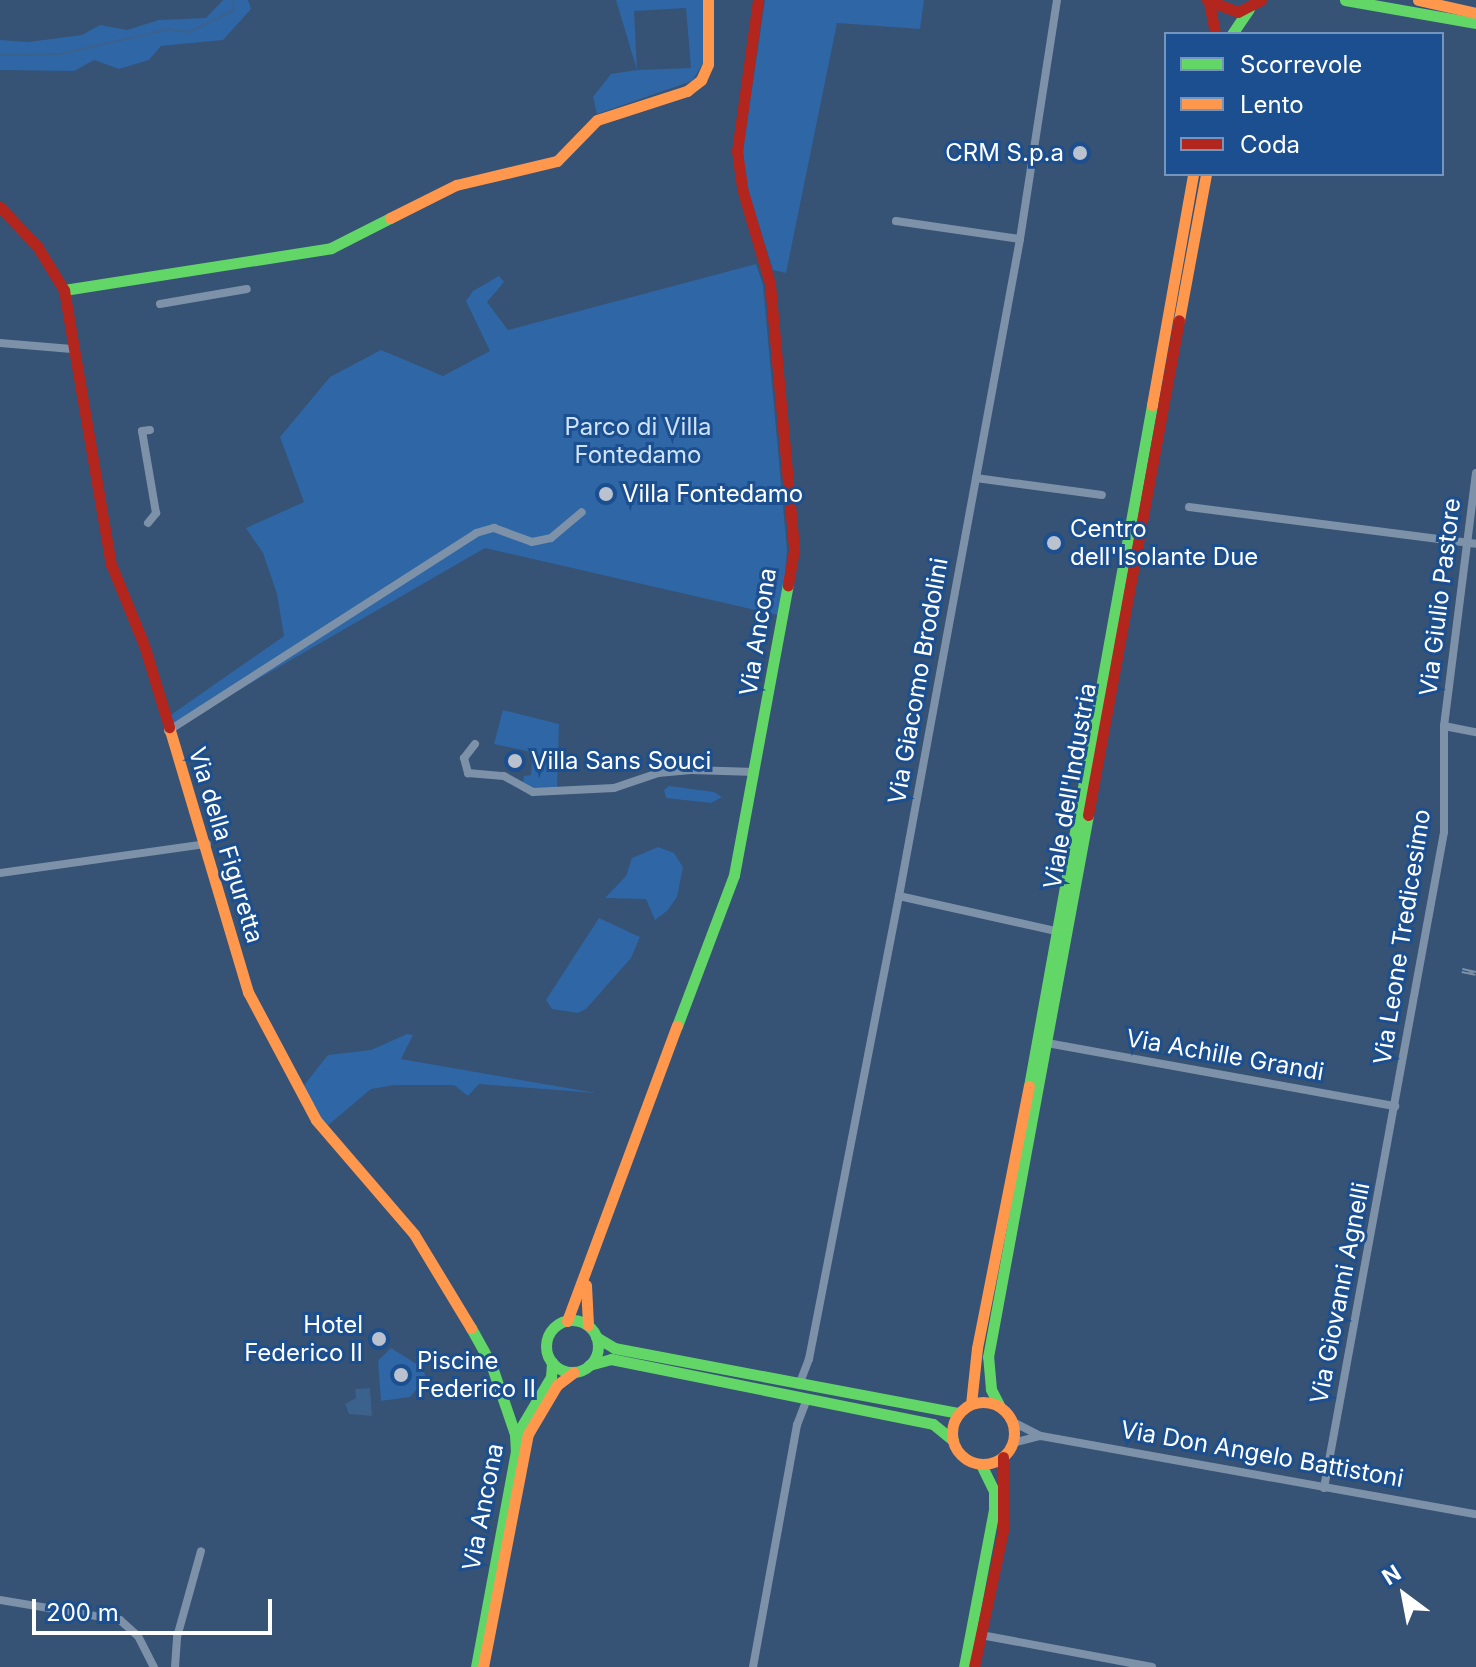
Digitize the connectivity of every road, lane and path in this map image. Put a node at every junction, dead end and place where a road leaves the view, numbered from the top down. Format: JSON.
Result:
{"nodes":[{"id":1,"x":748,"y":0,"type":"edge"},
{"id":2,"x":758,"y":0,"type":"edge"},
{"id":3,"x":1261,"y":0,"type":"edge"},
{"id":4,"x":1345,"y":0,"type":"edge"},
{"id":5,"x":1418,"y":0,"type":"edge"},
{"id":6,"x":1208,"y":1,"type":"edge"},
{"id":7,"x":710,"y":2,"type":"edge"},
{"id":8,"x":1059,"y":2,"type":"edge"},
{"id":9,"x":1249,"y":9,"type":"junction"},
{"id":10,"x":1476,"y":13,"type":"edge"},
{"id":11,"x":754,"y":18,"type":"junction"},
{"id":12,"x":1476,"y":23,"type":"edge"},
{"id":13,"x":1215,"y":32,"type":"edge"},
{"id":14,"x":1233,"y":32,"type":"edge"},
{"id":15,"x":1193,"y":176,"type":"edge"},
{"id":16,"x":1206,"y":176,"type":"edge"},
{"id":17,"x":0,"y":207,"type":"edge"},
{"id":18,"x":896,"y":221,"type":"dead end"},
{"id":19,"x":1020,"y":239,"type":"junction"},
{"id":20,"x":247,"y":289,"type":"dead end"},
{"id":21,"x":64,"y":290,"type":"junction"},
{"id":22,"x":160,"y":304,"type":"dead end"},
{"id":23,"x":0,"y":343,"type":"edge"},
{"id":24,"x":72,"y":349,"type":"junction"},
{"id":25,"x":150,"y":430,"type":"dead end"},
{"id":26,"x":1476,"y":473,"type":"edge"},
{"id":27,"x":976,"y":478,"type":"junction"},
{"id":28,"x":1102,"y":495,"type":"dead end"},
{"id":29,"x":1189,"y":507,"type":"dead end"},
{"id":30,"x":582,"y":512,"type":"dead end"},
{"id":31,"x":148,"y":523,"type":"dead end"},
{"id":32,"x":1472,"y":544,"type":"edge"},
{"id":33,"x":1444,"y":726,"type":"junction"},
{"id":34,"x":168,"y":731,"type":"junction"},
{"id":35,"x":1476,"y":732,"type":"edge"},
{"id":36,"x":475,"y":744,"type":"dead end"},
{"id":37,"x":755,"y":772,"type":"junction"},
{"id":38,"x":207,"y":844,"type":"junction"},
{"id":39,"x":0,"y":873,"type":"edge"},
{"id":40,"x":899,"y":896,"type":"junction"},
{"id":41,"x":1056,"y":931,"type":"junction"},
{"id":42,"x":1047,"y":1043,"type":"junction"},
{"id":43,"x":1395,"y":1106,"type":"junction"},
{"id":44,"x":594,"y":1249,"type":"junction"},
{"id":45,"x":567,"y":1321,"type":"junction"},
{"id":46,"x":588,"y":1325,"type":"junction"},
{"id":47,"x":596,"y":1337,"type":"junction"},
{"id":48,"x":552,"y":1362,"type":"junction"},
{"id":49,"x":589,"y":1365,"type":"junction"},
{"id":50,"x":574,"y":1372,"type":"junction"},
{"id":51,"x":804,"y":1386,"type":"junction"},
{"id":52,"x":801,"y":1400,"type":"junction"},
{"id":53,"x":971,"y":1404,"type":"junction"},
{"id":54,"x":999,"y":1405,"type":"junction"},
{"id":55,"x":959,"y":1413,"type":"junction"},
{"id":56,"x":1013,"y":1422,"type":"junction"},
{"id":57,"x":1041,"y":1436,"type":"junction"},
{"id":58,"x":953,"y":1440,"type":"junction"},
{"id":59,"x":1013,"y":1443,"type":"junction"},
{"id":60,"x":516,"y":1454,"type":"junction"},
{"id":61,"x":1003,"y":1457,"type":"junction"},
{"id":62,"x":981,"y":1464,"type":"junction"},
{"id":63,"x":1324,"y":1488,"type":"junction"},
{"id":64,"x":1476,"y":1514,"type":"edge"},
{"id":65,"x":201,"y":1551,"type":"dead end"},
{"id":66,"x":0,"y":1600,"type":"edge"},
{"id":67,"x":981,"y":1635,"type":"junction"},
{"id":68,"x":154,"y":1667,"type":"edge"},
{"id":69,"x":175,"y":1667,"type":"edge"},
{"id":70,"x":476,"y":1667,"type":"edge"},
{"id":71,"x":483,"y":1667,"type":"edge"},
{"id":72,"x":753,"y":1667,"type":"edge"},
{"id":73,"x":964,"y":1667,"type":"edge"},
{"id":74,"x":974,"y":1667,"type":"edge"},
{"id":75,"x":1152,"y":1667,"type":"edge"}],
"edges":[{"from":1,"to":11,"type":"main road"},
{"from":2,"to":11,"type":"main road","name":"Via Ancona"},
{"from":3,"to":9,"type":"main road"},
{"from":4,"to":12,"type":"main road"},
{"from":5,"to":10,"type":"main road"},
{"from":6,"to":9,"type":"main road"},
{"from":6,"to":13,"type":"main road"},
{"from":7,"to":21,"type":"main road"},
{"from":8,"to":19,"type":"street","name":"Via Giacomo Brodolini"},
{"from":9,"to":14,"type":"main road"},
{"from":11,"to":37,"type":"main road","name":"Via Ancona"},
{"from":15,"to":41,"type":"main road","name":"Viale dell'Industria"},
{"from":16,"to":42,"type":"main road","name":"Viale dell'Industria"},
{"from":17,"to":21,"type":"main road","name":"Via della Figuretta"},
{"from":18,"to":19,"type":"street"},
{"from":19,"to":27,"type":"street","name":"Via Giacomo Brodolini"},
{"from":20,"to":22,"type":"street"},
{"from":21,"to":24,"type":"main road","name":"Via della Figuretta"},
{"from":23,"to":24,"type":"street"},
{"from":24,"to":34,"type":"main road","name":"Via della Figuretta"},
{"from":25,"to":31,"type":"street"},
{"from":26,"to":32,"type":"street","name":"Via Giulio Pastore"},
{"from":27,"to":28,"type":"street"},
{"from":27,"to":40,"type":"street","name":"Via Giacomo Brodolini"},
{"from":29,"to":32,"type":"street"},
{"from":30,"to":34,"type":"street"},
{"from":32,"to":33,"type":"street","name":"Via Giulio Pastore"},
{"from":33,"to":35,"type":"street"},
{"from":33,"to":43,"type":"street","name":"Via Leone Tredicesimo"},
{"from":34,"to":38,"type":"main road","name":"Via della Figuretta"},
{"from":36,"to":37,"type":"street"},
{"from":37,"to":44,"type":"main road","name":"Via Ancona"},
{"from":38,"to":39,"type":"street"},
{"from":38,"to":60,"type":"main road","name":"Via della Figuretta"},
{"from":40,"to":41,"type":"street"},
{"from":40,"to":51,"type":"street","name":"Via Giacomo Brodolini"},
{"from":41,"to":53,"type":"main road","name":"Viale dell'Industria"},
{"from":42,"to":43,"type":"street","name":"Via Achille Grandi"},
{"from":42,"to":54,"type":"main road","name":"Viale dell'Industria"},
{"from":43,"to":63,"type":"street","name":"Via Giovanni Agnelli"},
{"from":44,"to":45,"type":"main road","name":"Via Ancona"},
{"from":44,"to":46,"type":"main road","name":"Via Ancona"},
{"from":45,"to":46,"type":"main road"},
{"from":45,"to":48,"type":"main road","name":"Via Ancona"},
{"from":46,"to":47,"type":"main road","name":"Via Ancona"},
{"from":47,"to":49,"type":"main road"},
{"from":47,"to":51,"type":"main road"},
{"from":48,"to":50,"type":"main road"},
{"from":48,"to":60,"type":"main road","name":"Via Ancona"},
{"from":49,"to":50,"type":"main road","name":"Via Ancona"},
{"from":49,"to":52,"type":"main road"},
{"from":50,"to":71,"type":"main road","name":"Via Ancona"},
{"from":51,"to":55,"type":"main road"},
{"from":52,"to":58,"type":"main road"},
{"from":52,"to":72,"type":"street"},
{"from":53,"to":54,"type":"main road"},
{"from":53,"to":55,"type":"main road"},
{"from":54,"to":56,"type":"main road","name":"Via Don Angelo Battistoni"},
{"from":55,"to":58,"type":"main road"},
{"from":56,"to":57,"type":"street","name":"Via Don Angelo Battistoni"},
{"from":56,"to":59,"type":"main road"},
{"from":57,"to":59,"type":"street","name":"Via Don Angelo Battistoni"},
{"from":57,"to":63,"type":"street","name":"Via Don Angelo Battistoni"},
{"from":58,"to":62,"type":"main road"},
{"from":59,"to":61,"type":"main road"},
{"from":60,"to":70,"type":"main road","name":"Via Ancona"},
{"from":61,"to":62,"type":"main road"},
{"from":61,"to":67,"type":"main road"},
{"from":62,"to":73,"type":"main road"},
{"from":63,"to":64,"type":"street","name":"Via Don Angelo Battistoni"},
{"from":65,"to":69,"type":"street"},
{"from":66,"to":68,"type":"street"},
{"from":67,"to":74,"type":"main road"},
{"from":67,"to":75,"type":"street"}]}
